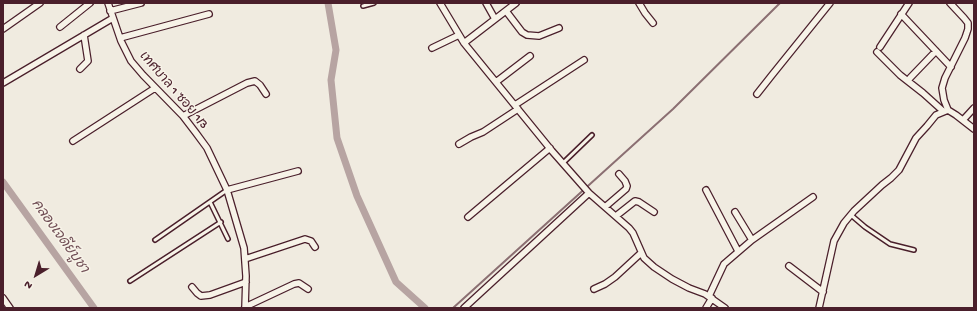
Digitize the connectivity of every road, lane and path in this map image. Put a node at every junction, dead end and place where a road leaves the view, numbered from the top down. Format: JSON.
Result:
{"nodes":[{"id":1,"x":40,"y":3,"type":"edge"},
{"id":2,"x":90,"y":3,"type":"edge"},
{"id":3,"x":108,"y":3,"type":"edge"},
{"id":4,"x":141,"y":3,"type":"edge"},
{"id":5,"x":374,"y":3,"type":"edge"},
{"id":6,"x":440,"y":3,"type":"edge"},
{"id":7,"x":486,"y":3,"type":"edge"},
{"id":8,"x":639,"y":3,"type":"edge"},
{"id":9,"x":830,"y":3,"type":"edge"},
{"id":10,"x":909,"y":3,"type":"edge"},
{"id":11,"x":950,"y":3,"type":"edge"},
{"id":12,"x":515,"y":4,"type":"edge"},
{"id":13,"x":363,"y":6,"type":"dead end"},
{"id":14,"x":110,"y":11,"type":"junction"},
{"id":15,"x":506,"y":11,"type":"junction"},
{"id":16,"x":209,"y":14,"type":"dead end"},
{"id":17,"x":901,"y":14,"type":"junction"},
{"id":18,"x":113,"y":18,"type":"junction"},
{"id":19,"x":495,"y":19,"type":"junction"},
{"id":20,"x":653,"y":22,"type":"dead end"},
{"id":21,"x":60,"y":27,"type":"dead end"},
{"id":22,"x":559,"y":28,"type":"dead end"},
{"id":23,"x":3,"y":29,"type":"edge"},
{"id":24,"x":84,"y":35,"type":"junction"},
{"id":25,"x":459,"y":35,"type":"junction"},
{"id":26,"x":120,"y":38,"type":"junction"},
{"id":27,"x":464,"y":43,"type":"junction"},
{"id":28,"x":432,"y":48,"type":"dead end"},
{"id":29,"x":936,"y":51,"type":"junction"},
{"id":30,"x":530,"y":56,"type":"dead end"},
{"id":31,"x":584,"y":60,"type":"dead end"},
{"id":32,"x":950,"y":67,"type":"junction"},
{"id":33,"x":80,"y":69,"type":"dead end"},
{"id":34,"x":910,"y":78,"type":"dead end"},
{"id":35,"x":496,"y":82,"type":"junction"},
{"id":36,"x":3,"y":83,"type":"edge"},
{"id":37,"x":155,"y":88,"type":"junction"},
{"id":38,"x":266,"y":94,"type":"dead end"},
{"id":39,"x":757,"y":94,"type":"dead end"},
{"id":40,"x":517,"y":107,"type":"junction"},
{"id":41,"x":974,"y":108,"type":"edge"},
{"id":42,"x":945,"y":111,"type":"junction"},
{"id":43,"x":183,"y":116,"type":"junction"},
{"id":44,"x":963,"y":120,"type":"junction"},
{"id":45,"x":974,"y":129,"type":"edge"},
{"id":46,"x":592,"y":135,"type":"dead end"},
{"id":47,"x":72,"y":140,"type":"dead end"},
{"id":48,"x":459,"y":144,"type":"dead end"},
{"id":49,"x":550,"y":148,"type":"junction"},
{"id":50,"x":563,"y":163,"type":"junction"},
{"id":51,"x":298,"y":171,"type":"dead end"},
{"id":52,"x":619,"y":174,"type":"dead end"},
{"id":53,"x":227,"y":190,"type":"junction"},
{"id":54,"x":706,"y":190,"type":"dead end"},
{"id":55,"x":589,"y":192,"type":"junction"},
{"id":56,"x":813,"y":196,"type":"dead end"},
{"id":57,"x":210,"y":202,"type":"junction"},
{"id":58,"x":605,"y":207,"type":"junction"},
{"id":59,"x":654,"y":212,"type":"dead end"},
{"id":60,"x":735,"y":212,"type":"dead end"},
{"id":61,"x":851,"y":215,"type":"junction"},
{"id":62,"x":616,"y":216,"type":"junction"},
{"id":63,"x":468,"y":217,"type":"dead end"},
{"id":64,"x":221,"y":222,"type":"junction"},
{"id":65,"x":228,"y":239,"type":"dead end"},
{"id":66,"x":155,"y":240,"type":"dead end"},
{"id":67,"x":752,"y":240,"type":"junction"},
{"id":68,"x":315,"y":247,"type":"dead end"},
{"id":69,"x":914,"y":250,"type":"dead end"},
{"id":70,"x":738,"y":251,"type":"junction"},
{"id":71,"x":641,"y":253,"type":"junction"},
{"id":72,"x":245,"y":259,"type":"junction"},
{"id":73,"x":789,"y":266,"type":"dead end"},
{"id":74,"x":130,"y":281,"type":"dead end"},
{"id":75,"x":246,"y":282,"type":"junction"},
{"id":76,"x":192,"y":287,"type":"dead end"},
{"id":77,"x":308,"y":289,"type":"dead end"},
{"id":78,"x":594,"y":289,"type":"dead end"},
{"id":79,"x":823,"y":292,"type":"junction"},
{"id":80,"x":710,"y":297,"type":"junction"},
{"id":81,"x":3,"y":298,"type":"edge"},
{"id":82,"x":259,"y":300,"type":"junction"},
{"id":83,"x":7,"y":307,"type":"edge"},
{"id":84,"x":245,"y":308,"type":"edge"},
{"id":85,"x":260,"y":308,"type":"edge"},
{"id":86,"x":465,"y":308,"type":"edge"},
{"id":87,"x":706,"y":308,"type":"edge"},
{"id":88,"x":726,"y":308,"type":"edge"},
{"id":89,"x":819,"y":308,"type":"edge"}],
"edges":[{"from":1,"to":23,"type":"street"},
{"from":2,"to":21,"type":"street"},
{"from":3,"to":14,"type":"street","name":"เทศบาล 1 ซอย 1/3"},
{"from":4,"to":14,"type":"street"},
{"from":5,"to":13,"type":"lane"},
{"from":6,"to":25,"type":"street"},
{"from":7,"to":19,"type":"street"},
{"from":8,"to":20,"type":"street"},
{"from":9,"to":39,"type":"street"},
{"from":10,"to":17,"type":"street"},
{"from":11,"to":32,"type":"street"},
{"from":12,"to":15,"type":"street"},
{"from":14,"to":18,"type":"street","name":"เทศบาล 1 ซอย 1/3"},
{"from":15,"to":19,"type":"street"},
{"from":15,"to":22,"type":"street"},
{"from":16,"to":26,"type":"street"},
{"from":17,"to":29,"type":"street"},
{"from":17,"to":42,"type":"street"},
{"from":18,"to":24,"type":"street"},
{"from":18,"to":26,"type":"street","name":"เทศบาล 1 ซอย 1/3"},
{"from":19,"to":27,"type":"street"},
{"from":24,"to":33,"type":"street"},
{"from":24,"to":36,"type":"street"},
{"from":25,"to":27,"type":"street"},
{"from":25,"to":28,"type":"street"},
{"from":26,"to":37,"type":"street","name":"เทศบาล 1 ซอย 1/3"},
{"from":27,"to":35,"type":"street"},
{"from":29,"to":32,"type":"street"},
{"from":29,"to":34,"type":"street"},
{"from":30,"to":35,"type":"street"},
{"from":31,"to":40,"type":"street"},
{"from":32,"to":42,"type":"street"},
{"from":35,"to":40,"type":"street"},
{"from":37,"to":43,"type":"street","name":"เทศบาล 1 ซอย 1/3"},
{"from":37,"to":47,"type":"street"},
{"from":38,"to":43,"type":"street"},
{"from":40,"to":48,"type":"street"},
{"from":40,"to":49,"type":"street"},
{"from":41,"to":44,"type":"street"},
{"from":42,"to":44,"type":"street"},
{"from":42,"to":61,"type":"street"},
{"from":43,"to":53,"type":"street","name":"เทศบาล 1 ซอย 1/3"},
{"from":44,"to":45,"type":"street"},
{"from":46,"to":50,"type":"lane"},
{"from":49,"to":50,"type":"street"},
{"from":49,"to":63,"type":"street"},
{"from":50,"to":55,"type":"street"},
{"from":51,"to":53,"type":"street"},
{"from":52,"to":58,"type":"street"},
{"from":53,"to":57,"type":"lane"},
{"from":53,"to":72,"type":"street","name":"เทศบาล 1 ซอย 1/3"},
{"from":54,"to":70,"type":"street"},
{"from":55,"to":58,"type":"street"},
{"from":55,"to":86,"type":"street"},
{"from":56,"to":67,"type":"street"},
{"from":57,"to":64,"type":"lane"},
{"from":57,"to":66,"type":"lane"},
{"from":58,"to":62,"type":"street"},
{"from":59,"to":62,"type":"street"},
{"from":60,"to":67,"type":"street"},
{"from":61,"to":69,"type":"lane"},
{"from":61,"to":79,"type":"street"},
{"from":62,"to":71,"type":"street"},
{"from":64,"to":65,"type":"lane"},
{"from":64,"to":74,"type":"lane"},
{"from":67,"to":70,"type":"street"},
{"from":68,"to":72,"type":"street"},
{"from":70,"to":80,"type":"street"},
{"from":71,"to":78,"type":"street"},
{"from":71,"to":80,"type":"street"},
{"from":72,"to":75,"type":"street","name":"เทศบาล 1 ซอย 1/3"},
{"from":73,"to":79,"type":"street"},
{"from":75,"to":76,"type":"street"},
{"from":75,"to":84,"type":"street","name":"เทศบาล 1 ซอย 1/3"},
{"from":77,"to":82,"type":"street"},
{"from":79,"to":89,"type":"street"},
{"from":80,"to":87,"type":"street"},
{"from":80,"to":88,"type":"street"},
{"from":81,"to":83,"type":"street"},
{"from":82,"to":84,"type":"street"},
{"from":82,"to":85,"type":"street"}]}
